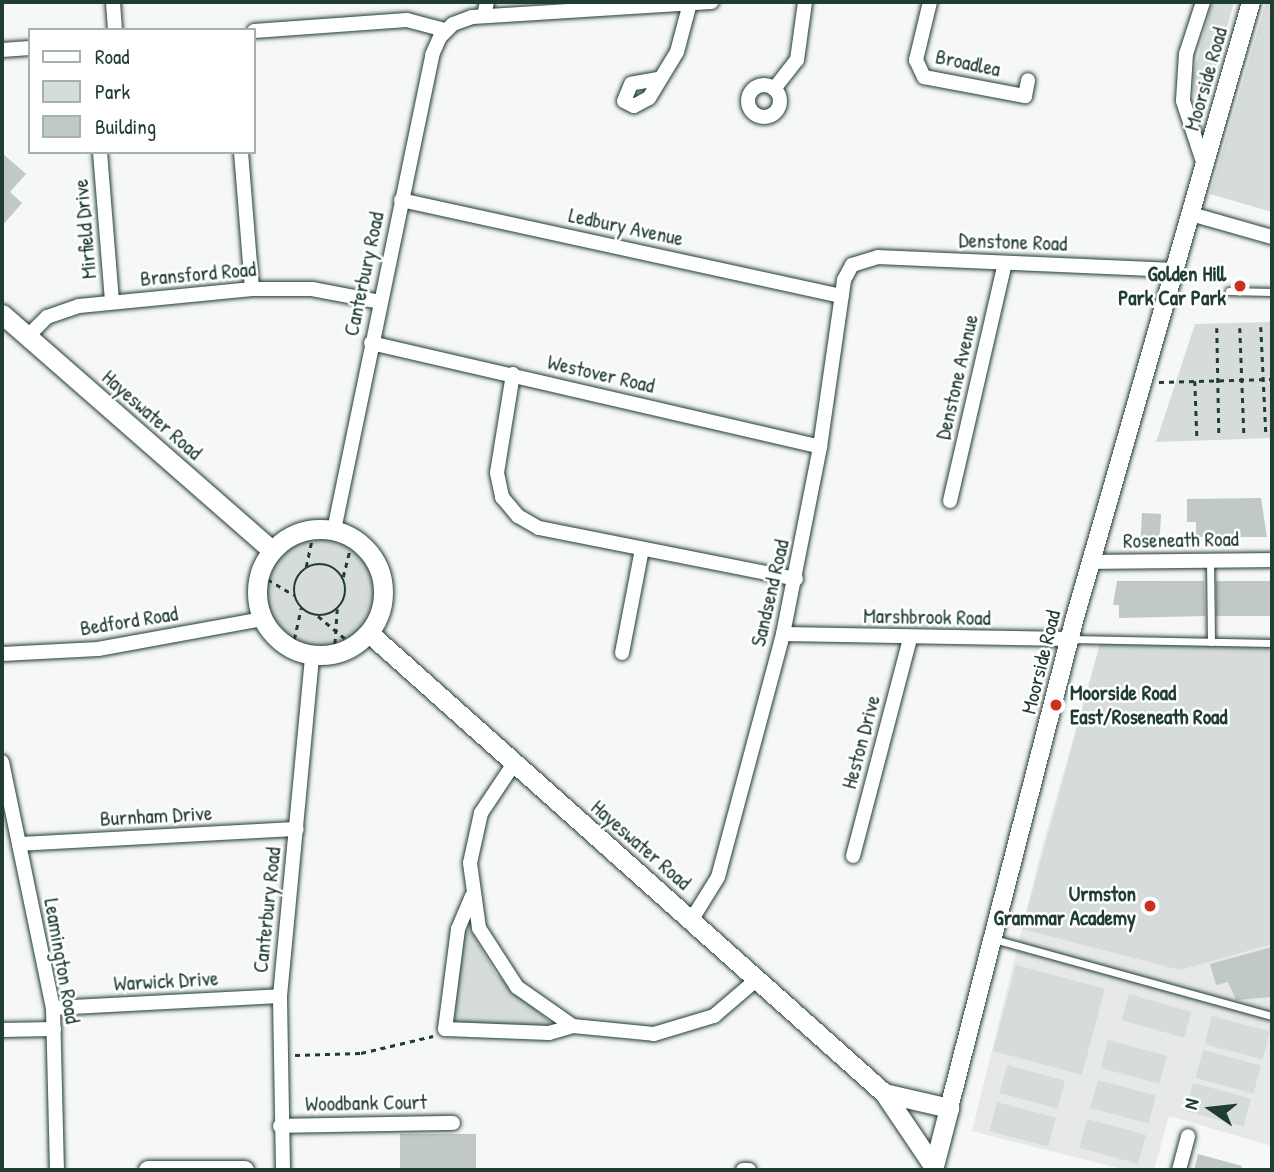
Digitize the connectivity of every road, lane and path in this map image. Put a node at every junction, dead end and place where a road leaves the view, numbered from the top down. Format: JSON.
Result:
{"nodes":[{"id":1,"x":113,"y":2,"type":"edge"},
{"id":2,"x":712,"y":2,"type":"edge"},
{"id":3,"x":805,"y":2,"type":"edge"},
{"id":4,"x":930,"y":2,"type":"edge"},
{"id":5,"x":1203,"y":2,"type":"edge"},
{"id":6,"x":1251,"y":2,"type":"edge"},
{"id":7,"x":690,"y":3,"type":"edge"},
{"id":8,"x":486,"y":9,"type":"edge"},
{"id":9,"x":115,"y":28,"type":"edge"},
{"id":10,"x":445,"y":30,"type":"junction"},
{"id":11,"x":256,"y":31,"type":"edge"},
{"id":12,"x":28,"y":48,"type":"edge"},
{"id":13,"x":2,"y":50,"type":"edge"},
{"id":14,"x":658,"y":79,"type":"dead end"},
{"id":15,"x":1028,"y":80,"type":"dead end"},
{"id":16,"x":774,"y":89,"type":"dead end"},
{"id":17,"x":100,"y":154,"type":"edge"},
{"id":18,"x":241,"y":154,"type":"edge"},
{"id":19,"x":1205,"y":168,"type":"junction"},
{"id":20,"x":401,"y":200,"type":"junction"},
{"id":21,"x":1191,"y":214,"type":"junction"},
{"id":22,"x":1272,"y":237,"type":"edge"},
{"id":23,"x":1005,"y":263,"type":"junction"},
{"id":24,"x":852,"y":265,"type":"joint"},
{"id":25,"x":1174,"y":270,"type":"junction"},
{"id":26,"x":252,"y":289,"type":"junction"},
{"id":27,"x":1228,"y":292,"type":"dead end"},
{"id":28,"x":1272,"y":292,"type":"edge"},
{"id":29,"x":842,"y":296,"type":"junction"},
{"id":30,"x":112,"y":302,"type":"junction"},
{"id":31,"x":380,"y":302,"type":"junction"},
{"id":32,"x":2,"y":313,"type":"edge"},
{"id":33,"x":1261,"y":327,"type":"dead end"},
{"id":34,"x":1216,"y":328,"type":"dead end"},
{"id":35,"x":1240,"y":328,"type":"dead end"},
{"id":36,"x":28,"y":336,"type":"junction"},
{"id":37,"x":371,"y":343,"type":"junction"},
{"id":38,"x":513,"y":374,"type":"junction"},
{"id":39,"x":1272,"y":379,"type":"edge"},
{"id":40,"x":1242,"y":380,"type":"junction"},
{"id":41,"x":1263,"y":380,"type":"junction"},
{"id":42,"x":1195,"y":381,"type":"junction"},
{"id":43,"x":1218,"y":381,"type":"junction"},
{"id":44,"x":1142,"y":382,"type":"junction"},
{"id":45,"x":1244,"y":434,"type":"dead end"},
{"id":46,"x":1265,"y":434,"type":"dead end"},
{"id":47,"x":1219,"y":435,"type":"dead end"},
{"id":48,"x":1197,"y":436,"type":"dead end"},
{"id":49,"x":820,"y":447,"type":"junction"},
{"id":50,"x":950,"y":500,"type":"dead end"},
{"id":51,"x":314,"y":529,"type":"junction"},
{"id":52,"x":334,"y":530,"type":"junction"},
{"id":53,"x":353,"y":537,"type":"junction"},
{"id":54,"x":642,"y":549,"type":"junction"},
{"id":55,"x":272,"y":550,"type":"junction"},
{"id":56,"x":1210,"y":560,"type":"junction"},
{"id":57,"x":1272,"y":560,"type":"edge"},
{"id":58,"x":1091,"y":562,"type":"junction"},
{"id":59,"x":306,"y":568,"type":"junction"},
{"id":60,"x":259,"y":574,"type":"junction"},
{"id":61,"x":343,"y":578,"type":"junction"},
{"id":62,"x":796,"y":579,"type":"junction"},
{"id":63,"x":294,"y":595,"type":"junction"},
{"id":64,"x":301,"y":608,"type":"junction"},
{"id":65,"x":337,"y":610,"type":"junction"},
{"id":66,"x":318,"y":616,"type":"junction"},
{"id":67,"x":263,"y":619,"type":"junction"},
{"id":68,"x":335,"y":630,"type":"junction"},
{"id":69,"x":783,"y":635,"type":"junction"},
{"id":70,"x":910,"y":638,"type":"junction"},
{"id":71,"x":1070,"y":639,"type":"junction"},
{"id":72,"x":362,"y":640,"type":"junction"},
{"id":73,"x":1211,"y":642,"type":"junction"},
{"id":74,"x":1272,"y":643,"type":"edge"},
{"id":75,"x":292,"y":649,"type":"junction"},
{"id":76,"x":622,"y":653,"type":"dead end"},
{"id":77,"x":2,"y":654,"type":"edge"},
{"id":78,"x":334,"y":654,"type":"junction"},
{"id":79,"x":312,"y":655,"type":"junction"},
{"id":80,"x":2,"y":762,"type":"edge"},
{"id":81,"x":513,"y":765,"type":"junction"},
{"id":82,"x":297,"y":829,"type":"junction"},
{"id":83,"x":19,"y":844,"type":"junction"},
{"id":84,"x":853,"y":856,"type":"dead end"},
{"id":85,"x":472,"y":896,"type":"junction"},
{"id":86,"x":692,"y":919,"type":"junction"},
{"id":87,"x":993,"y":939,"type":"junction"},
{"id":88,"x":757,"y":980,"type":"junction"},
{"id":89,"x":280,"y":996,"type":"junction"},
{"id":90,"x":53,"y":1008,"type":"junction"},
{"id":91,"x":1272,"y":1016,"type":"edge"},
{"id":92,"x":573,"y":1026,"type":"junction"},
{"id":93,"x":54,"y":1029,"type":"junction"},
{"id":94,"x":445,"y":1029,"type":"junction"},
{"id":95,"x":2,"y":1030,"type":"edge"},
{"id":96,"x":279,"y":1055,"type":"junction"},
{"id":97,"x":884,"y":1093,"type":"junction"},
{"id":98,"x":949,"y":1108,"type":"junction"},
{"id":99,"x":453,"y":1123,"type":"dead end"},
{"id":100,"x":280,"y":1126,"type":"junction"},
{"id":101,"x":1188,"y":1136,"type":"dead end"},
{"id":102,"x":933,"y":1169,"type":"edge"},
{"id":103,"x":57,"y":1170,"type":"edge"},
{"id":104,"x":148,"y":1170,"type":"edge"},
{"id":105,"x":245,"y":1170,"type":"edge"},
{"id":106,"x":283,"y":1170,"type":"edge"},
{"id":107,"x":743,"y":1170,"type":"edge"},
{"id":108,"x":749,"y":1170,"type":"edge"},
{"id":109,"x":1179,"y":1170,"type":"edge"}],
"edges":[{"from":1,"to":9,"type":"street"},
{"from":2,"to":7,"type":"street"},
{"from":3,"to":16,"type":"street"},
{"from":4,"to":15,"type":"street","name":"Broadlea"},
{"from":5,"to":19,"type":"street","name":"Moorside Road"},
{"from":6,"to":19,"type":"street","name":"Moorside Road"},
{"from":7,"to":8,"type":"street"},
{"from":7,"to":14,"type":"street"},
{"from":8,"to":10,"type":"street"},
{"from":10,"to":11,"type":"street"},
{"from":10,"to":20,"type":"street","name":"Canterbury Road"},
{"from":12,"to":13,"type":"street"},
{"from":17,"to":30,"type":"street","name":"Mirfield Drive"},
{"from":18,"to":26,"type":"street"},
{"from":19,"to":21,"type":"street","name":"Moorside Road"},
{"from":20,"to":29,"type":"street","name":"Ledbury Avenue"},
{"from":20,"to":31,"type":"street","name":"Canterbury Road"},
{"from":21,"to":22,"type":"street"},
{"from":21,"to":25,"type":"street","name":"Moorside Road"},
{"from":23,"to":24,"type":"street","name":"Denstone Road"},
{"from":23,"to":25,"type":"street","name":"Denstone Road"},
{"from":23,"to":50,"type":"street","name":"Denstone Avenue"},
{"from":24,"to":29,"type":"street","name":"Sandsend Road"},
{"from":25,"to":44,"type":"street","name":"Moorside Road"},
{"from":26,"to":30,"type":"street","name":"Bransford Road"},
{"from":26,"to":31,"type":"street","name":"Bransford Road"},
{"from":27,"to":28,"type":"lane"},
{"from":29,"to":49,"type":"street","name":"Sandsend Road"},
{"from":30,"to":36,"type":"street","name":"Bransford Road"},
{"from":31,"to":37,"type":"street","name":"Canterbury Road"},
{"from":32,"to":36,"type":"main road","name":"Hayeswater Road"},
{"from":33,"to":41,"type":"path"},
{"from":34,"to":43,"type":"path"},
{"from":35,"to":40,"type":"path"},
{"from":36,"to":55,"type":"main road","name":"Hayeswater Road"},
{"from":37,"to":38,"type":"street","name":"Westover Road"},
{"from":37,"to":52,"type":"street","name":"Canterbury Road"},
{"from":38,"to":49,"type":"street","name":"Westover Road"},
{"from":38,"to":54,"type":"street"},
{"from":39,"to":41,"type":"path"},
{"from":40,"to":41,"type":"path"},
{"from":40,"to":43,"type":"path"},
{"from":40,"to":45,"type":"path"},
{"from":41,"to":46,"type":"path"},
{"from":42,"to":43,"type":"path"},
{"from":42,"to":44,"type":"path"},
{"from":42,"to":48,"type":"path"},
{"from":43,"to":47,"type":"path"},
{"from":44,"to":58,"type":"street","name":"Moorside Road"},
{"from":49,"to":62,"type":"street","name":"Sandsend Road"},
{"from":51,"to":52,"type":"main road"},
{"from":51,"to":55,"type":"main road"},
{"from":51,"to":59,"type":"path"},
{"from":52,"to":53,"type":"main road"},
{"from":53,"to":61,"type":"path"},
{"from":53,"to":72,"type":"main road"},
{"from":54,"to":62,"type":"street"},
{"from":54,"to":76,"type":"street"},
{"from":55,"to":60,"type":"main road"},
{"from":56,"to":57,"type":"street","name":"Roseneath Road"},
{"from":56,"to":58,"type":"street","name":"Roseneath Road"},
{"from":56,"to":73,"type":"lane"},
{"from":58,"to":71,"type":"street","name":"Moorside Road"},
{"from":59,"to":61,"type":"path"},
{"from":59,"to":63,"type":"path"},
{"from":60,"to":63,"type":"path"},
{"from":60,"to":67,"type":"main road"},
{"from":61,"to":65,"type":"path"},
{"from":62,"to":69,"type":"street","name":"Sandsend Road"},
{"from":63,"to":64,"type":"path"},
{"from":64,"to":66,"type":"path"},
{"from":64,"to":75,"type":"path"},
{"from":65,"to":66,"type":"path"},
{"from":65,"to":68,"type":"path"},
{"from":66,"to":68,"type":"path"},
{"from":67,"to":75,"type":"main road"},
{"from":67,"to":77,"type":"street","name":"Bedford Road"},
{"from":68,"to":72,"type":"path"},
{"from":68,"to":78,"type":"path"},
{"from":69,"to":70,"type":"street","name":"Marshbrook Road"},
{"from":69,"to":86,"type":"street","name":"Sandsend Road"},
{"from":70,"to":71,"type":"street","name":"Marshbrook Road"},
{"from":70,"to":84,"type":"street","name":"Heston Drive"},
{"from":71,"to":73,"type":"lane"},
{"from":71,"to":87,"type":"street","name":"Moorside Road"},
{"from":72,"to":78,"type":"main road"},
{"from":72,"to":81,"type":"main road","name":"Hayeswater Road"},
{"from":73,"to":74,"type":"lane"},
{"from":75,"to":79,"type":"main road"},
{"from":78,"to":79,"type":"main road"},
{"from":79,"to":82,"type":"street","name":"Canterbury Road"},
{"from":80,"to":83,"type":"street","name":"Leamington Road"},
{"from":81,"to":85,"type":"street"},
{"from":81,"to":86,"type":"main road","name":"Hayeswater Road"},
{"from":82,"to":83,"type":"street","name":"Burnham Drive"},
{"from":82,"to":89,"type":"street","name":"Canterbury Road"},
{"from":83,"to":90,"type":"street","name":"Leamington Road"},
{"from":85,"to":92,"type":"street"},
{"from":85,"to":94,"type":"street"},
{"from":86,"to":88,"type":"main road","name":"Hayeswater Road"},
{"from":87,"to":91,"type":"lane"},
{"from":87,"to":98,"type":"street","name":"Moorside Road"},
{"from":88,"to":92,"type":"street"},
{"from":88,"to":97,"type":"main road","name":"Hayeswater Road"},
{"from":89,"to":90,"type":"street","name":"Warwick Drive"},
{"from":89,"to":96,"type":"street","name":"Canterbury Road"},
{"from":90,"to":93,"type":"street","name":"Leamington Road"},
{"from":92,"to":94,"type":"street"},
{"from":93,"to":95,"type":"street"},
{"from":93,"to":103,"type":"street","name":"Leamington Road"},
{"from":94,"to":96,"type":"path"},
{"from":96,"to":100,"type":"street","name":"Canterbury Road"},
{"from":97,"to":98,"type":"main road","name":"Hayeswater Road"},
{"from":97,"to":102,"type":"main road","name":"Hayeswater Road"},
{"from":98,"to":102,"type":"main road","name":"Moorside Road"},
{"from":99,"to":100,"type":"street","name":"Woodbank Court"},
{"from":100,"to":106,"type":"street","name":"Canterbury Road"},
{"from":101,"to":109,"type":"street"},
{"from":104,"to":105,"type":"street"},
{"from":107,"to":108,"type":"street"}]}
